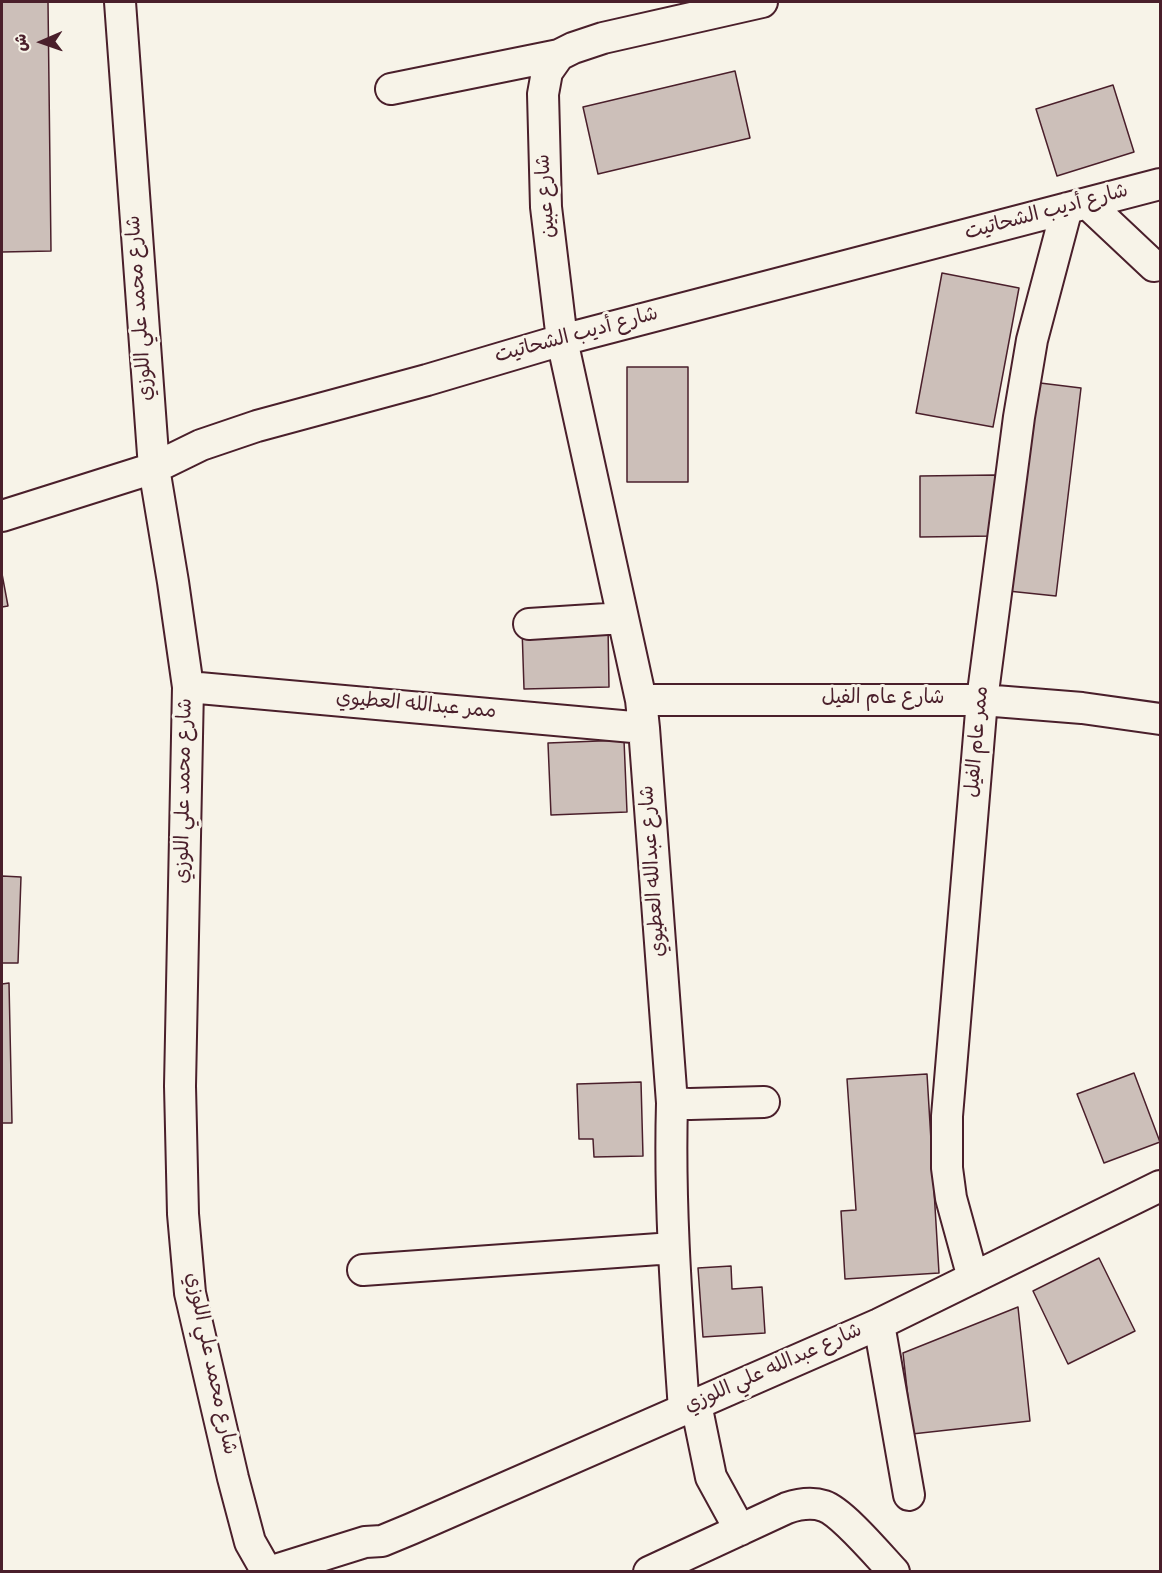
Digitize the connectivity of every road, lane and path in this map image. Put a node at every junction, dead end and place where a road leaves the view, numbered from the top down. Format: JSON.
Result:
{"nodes":[{"id":1,"x":120,"y":2,"type":"edge"},
{"id":2,"x":762,"y":2,"type":"edge"},
{"id":3,"x":559,"y":55,"type":"junction"},
{"id":4,"x":391,"y":89,"type":"dead end"},
{"id":5,"x":1161,"y":184,"type":"edge"},
{"id":6,"x":1078,"y":206,"type":"junction"},
{"id":7,"x":1154,"y":266,"type":"dead end"},
{"id":8,"x":562,"y":340,"type":"junction"},
{"id":9,"x":154,"y":468,"type":"junction"},
{"id":10,"x":2,"y":516,"type":"edge"},
{"id":11,"x":623,"y":618,"type":"junction"},
{"id":12,"x":529,"y":624,"type":"dead end"},
{"id":13,"x":188,"y":687,"type":"junction"},
{"id":14,"x":982,"y":700,"type":"junction"},
{"id":15,"x":642,"y":714,"type":"junction"},
{"id":16,"x":1161,"y":719,"type":"edge"},
{"id":17,"x":764,"y":1102,"type":"dead end"},
{"id":18,"x":672,"y":1103,"type":"junction"},
{"id":19,"x":1161,"y":1186,"type":"edge"},
{"id":20,"x":674,"y":1248,"type":"junction"},
{"id":21,"x":363,"y":1270,"type":"dead end"},
{"id":22,"x":973,"y":1278,"type":"junction"},
{"id":23,"x":879,"y":1324,"type":"junction"},
{"id":24,"x":690,"y":1407,"type":"junction"},
{"id":25,"x":909,"y":1495,"type":"dead end"},
{"id":26,"x":740,"y":1530,"type":"junction"},
{"id":27,"x":381,"y":1541,"type":"junction"},
{"id":28,"x":268,"y":1572,"type":"edge"},
{"id":29,"x":328,"y":1572,"type":"edge"},
{"id":30,"x":649,"y":1572,"type":"edge"},
{"id":31,"x":894,"y":1572,"type":"edge"}],
"edges":[{"from":1,"to":9,"type":"street","name":"شارع محمد علي اللوزي"},
{"from":2,"to":3,"type":"street"},
{"from":3,"to":4,"type":"street"},
{"from":3,"to":8,"type":"street","name":"شارع عبين"},
{"from":5,"to":6,"type":"street","name":"شارع أديب الشحاتيت"},
{"from":6,"to":7,"type":"street"},
{"from":6,"to":8,"type":"street","name":"شارع أديب الشحاتيت"},
{"from":6,"to":14,"type":"street","name":"ممر عام الفيل"},
{"from":8,"to":9,"type":"street","name":"شارع أديب الشحاتيت"},
{"from":8,"to":11,"type":"street","name":"شارع عبدالله العطيوي"},
{"from":9,"to":10,"type":"street","name":"شارع أديب الشحاتيت"},
{"from":9,"to":13,"type":"street","name":"شارع محمد علي اللوزي"},
{"from":11,"to":12,"type":"street"},
{"from":11,"to":15,"type":"street","name":"شارع عبدالله العطيوي"},
{"from":13,"to":15,"type":"street","name":"ممر عبدالله العطيوي"},
{"from":13,"to":28,"type":"street","name":"شارع محمد علي اللوزي"},
{"from":14,"to":15,"type":"street","name":"شارع عام الفيل"},
{"from":14,"to":16,"type":"street","name":"شارع عام الفيل"},
{"from":14,"to":22,"type":"street","name":"ممر عام الفيل"},
{"from":15,"to":18,"type":"street","name":"شارع عبدالله العطيوي"},
{"from":17,"to":18,"type":"street"},
{"from":18,"to":20,"type":"street","name":"شارع عبدالله العطيوي"},
{"from":19,"to":22,"type":"street","name":"شارع عبدالله علي اللوزي"},
{"from":20,"to":21,"type":"street"},
{"from":20,"to":24,"type":"street","name":"شارع عبدالله العطيوي"},
{"from":22,"to":23,"type":"street","name":"شارع عبدالله علي اللوزي"},
{"from":23,"to":24,"type":"street","name":"شارع عبدالله علي اللوزي"},
{"from":23,"to":25,"type":"street"},
{"from":24,"to":26,"type":"street","name":"شارع عبدالله العطيوي"},
{"from":24,"to":27,"type":"street","name":"شارع عبدالله علي اللوزي"},
{"from":26,"to":30,"type":"street"},
{"from":26,"to":31,"type":"street"},
{"from":27,"to":28,"type":"street","name":"شارع عبدالله علي اللوزي"},
{"from":27,"to":29,"type":"street","name":"شارع عبدالله علي اللوزي"}]}
